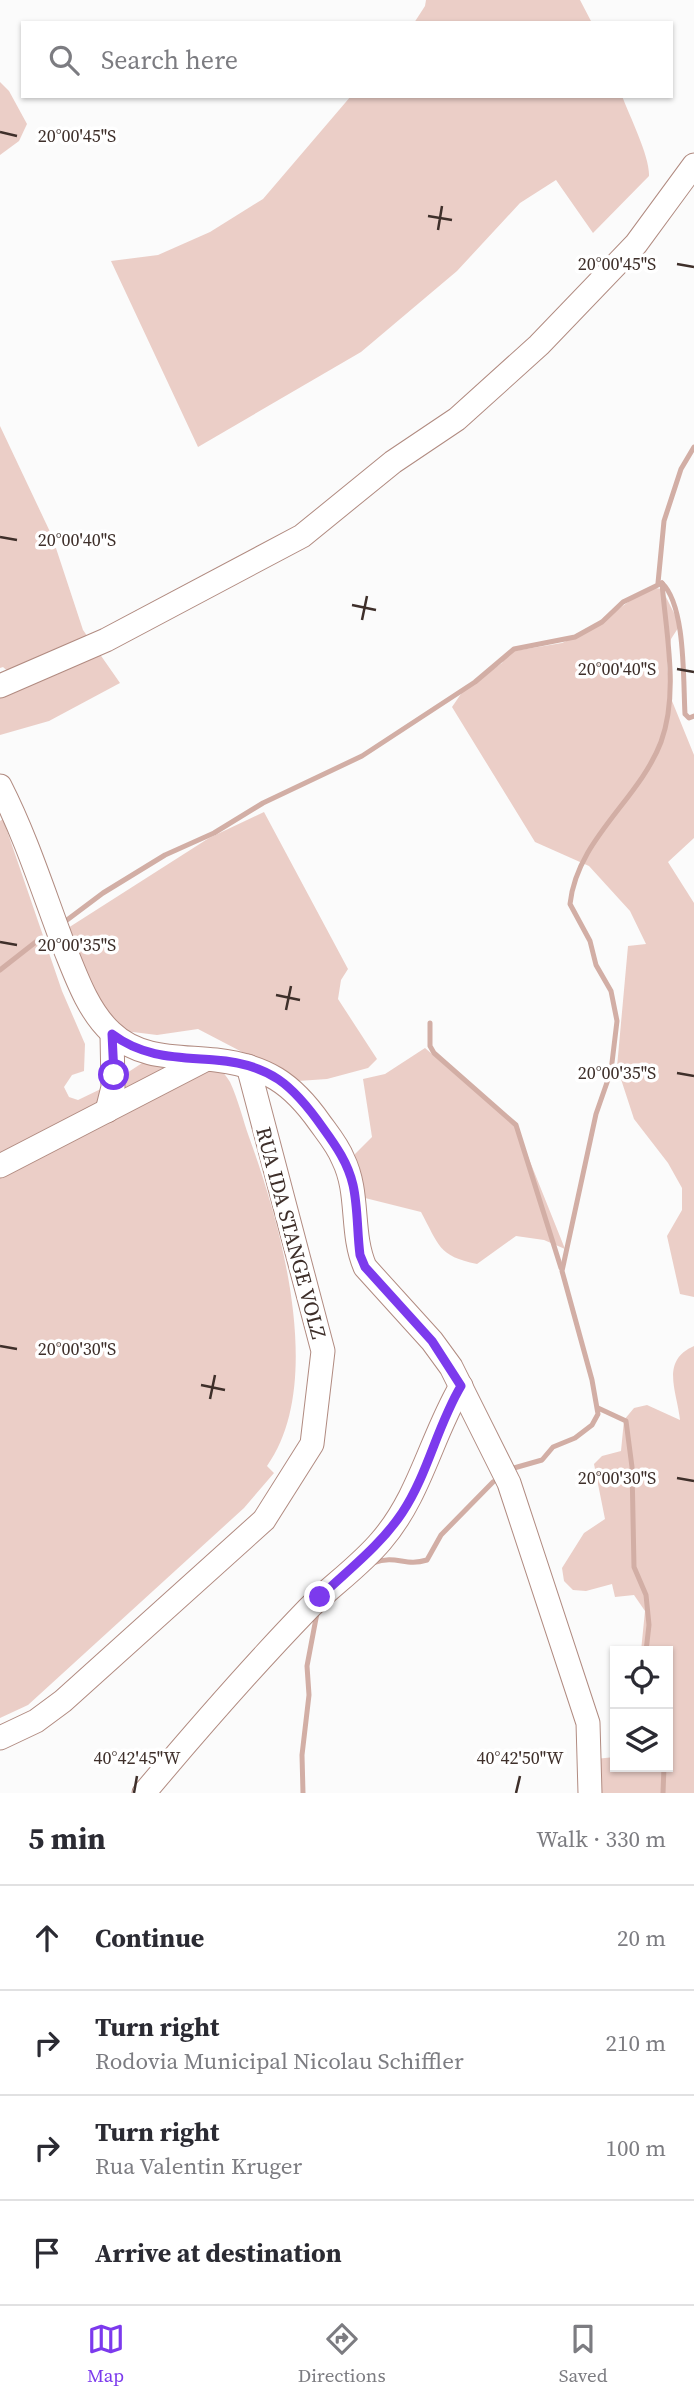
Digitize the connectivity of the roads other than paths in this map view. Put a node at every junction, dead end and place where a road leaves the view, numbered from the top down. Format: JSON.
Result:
{"nodes":[{"id":1,"x":694,"y":164,"type":"edge"},
{"id":2,"x":0,"y":686,"type":"edge"},
{"id":3,"x":0,"y":786,"type":"edge"},
{"id":4,"x":112,"y":1034,"type":"junction"},
{"id":5,"x":206,"y":1060,"type":"junction"},
{"id":6,"x":248,"y":1066,"type":"junction"},
{"id":7,"x":107,"y":1111,"type":"junction"},
{"id":8,"x":0,"y":1166,"type":"edge"},
{"id":9,"x":461,"y":1386,"type":"junction"},
{"id":10,"x":0,"y":1738,"type":"edge"},
{"id":11,"x":144,"y":1793,"type":"edge"},
{"id":12,"x":590,"y":1793,"type":"edge"}],
"edges":[{"from":1,"to":2,"type":"street"},
{"from":3,"to":4,"type":"street"},
{"from":4,"to":5,"type":"street"},
{"from":4,"to":7,"type":"street"},
{"from":5,"to":6,"type":"street"},
{"from":5,"to":7,"type":"street"},
{"from":6,"to":9,"type":"street"},
{"from":6,"to":10,"type":"street","name":"RUA IDA STANGE VOLZ"},
{"from":7,"to":8,"type":"street"},
{"from":9,"to":11,"type":"street"},
{"from":9,"to":12,"type":"street"}]}
